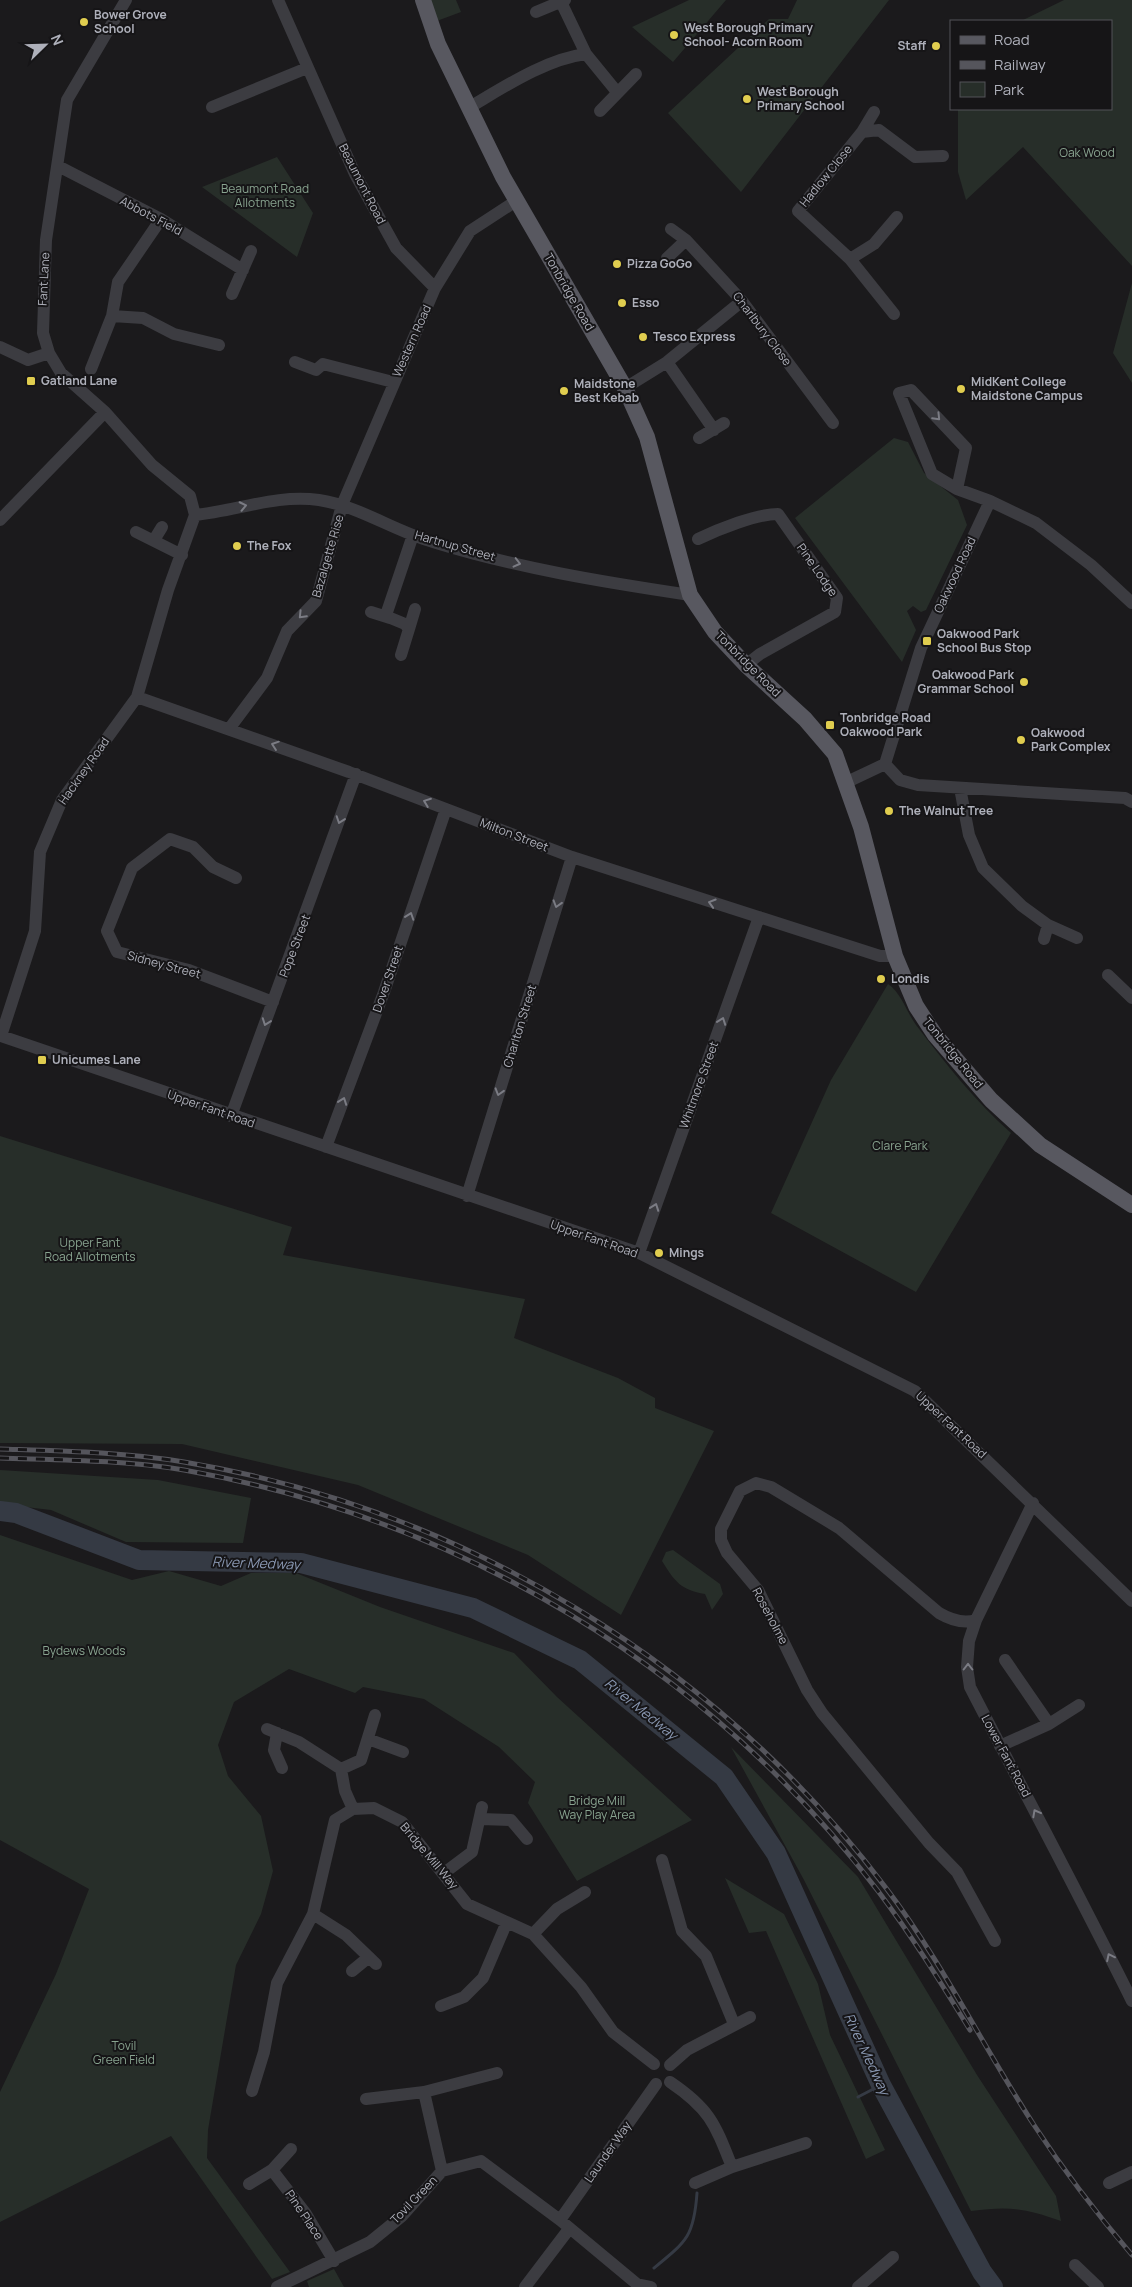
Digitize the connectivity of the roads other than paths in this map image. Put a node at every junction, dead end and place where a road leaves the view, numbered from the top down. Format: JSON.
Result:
{"nodes":[{"id":1,"x":126,"y":0,"type":"edge"},
{"id":2,"x":278,"y":0,"type":"edge"},
{"id":3,"x":423,"y":0,"type":"edge"},
{"id":4,"x":563,"y":1,"type":"edge"},
{"id":5,"x":536,"y":12,"type":"dead end"},
{"id":6,"x":586,"y":54,"type":"junction"},
{"id":7,"x":307,"y":68,"type":"junction"},
{"id":8,"x":636,"y":74,"type":"dead end"},
{"id":9,"x":617,"y":92,"type":"junction"},
{"id":10,"x":212,"y":107,"type":"dead end"},
{"id":11,"x":470,"y":107,"type":"junction"},
{"id":12,"x":600,"y":111,"type":"dead end"},
{"id":13,"x":874,"y":112,"type":"dead end"},
{"id":14,"x":862,"y":132,"type":"junction"},
{"id":15,"x":943,"y":156,"type":"dead end"},
{"id":16,"x":58,"y":166,"type":"junction"},
{"id":17,"x":516,"y":201,"type":"junction"},
{"id":18,"x":897,"y":217,"type":"dead end"},
{"id":19,"x":161,"y":219,"type":"junction"},
{"id":20,"x":671,"y":229,"type":"dead end"},
{"id":21,"x":686,"y":240,"type":"junction"},
{"id":22,"x":251,"y":251,"type":"dead end"},
{"id":23,"x":667,"y":258,"type":"dead end"},
{"id":24,"x":850,"y":259,"type":"junction"},
{"id":25,"x":243,"y":270,"type":"junction"},
{"id":26,"x":435,"y":288,"type":"junction"},
{"id":27,"x":232,"y":294,"type":"dead end"},
{"id":28,"x":742,"y":301,"type":"junction"},
{"id":29,"x":894,"y":314,"type":"dead end"},
{"id":30,"x":112,"y":316,"type":"junction"},
{"id":31,"x":219,"y":345,"type":"dead end"},
{"id":32,"x":0,"y":347,"type":"edge"},
{"id":33,"x":49,"y":353,"type":"junction"},
{"id":34,"x":295,"y":362,"type":"dead end"},
{"id":35,"x":667,"y":362,"type":"junction"},
{"id":36,"x":91,"y":369,"type":"dead end"},
{"id":37,"x":393,"y":382,"type":"junction"},
{"id":38,"x":624,"y":388,"type":"junction"},
{"id":39,"x":105,"y":412,"type":"junction"},
{"id":40,"x":833,"y":423,"type":"dead end"},
{"id":41,"x":699,"y":438,"type":"dead end"},
{"id":42,"x":957,"y":489,"type":"junction"},
{"id":43,"x":990,"y":501,"type":"junction"},
{"id":44,"x":342,"y":505,"type":"junction"},
{"id":45,"x":195,"y":515,"type":"junction"},
{"id":46,"x":0,"y":520,"type":"edge"},
{"id":47,"x":162,"y":528,"type":"dead end"},
{"id":48,"x":136,"y":532,"type":"dead end"},
{"id":49,"x":413,"y":534,"type":"junction"},
{"id":50,"x":698,"y":538,"type":"dead end"},
{"id":51,"x":154,"y":540,"type":"junction"},
{"id":52,"x":182,"y":555,"type":"junction"},
{"id":53,"x":690,"y":595,"type":"junction"},
{"id":54,"x":1132,"y":603,"type":"edge"},
{"id":55,"x":415,"y":609,"type":"dead end"},
{"id":56,"x":371,"y":612,"type":"dead end"},
{"id":57,"x":390,"y":618,"type":"junction"},
{"id":58,"x":408,"y":630,"type":"junction"},
{"id":59,"x":401,"y":655,"type":"dead end"},
{"id":60,"x":746,"y":665,"type":"junction"},
{"id":61,"x":137,"y":697,"type":"junction"},
{"id":62,"x":228,"y":729,"type":"junction"},
{"id":63,"x":885,"y":764,"type":"junction"},
{"id":64,"x":356,"y":774,"type":"junction"},
{"id":65,"x":846,"y":782,"type":"junction"},
{"id":66,"x":960,"y":788,"type":"junction"},
{"id":67,"x":1132,"y":802,"type":"edge"},
{"id":68,"x":446,"y":809,"type":"junction"},
{"id":69,"x":572,"y":857,"type":"junction"},
{"id":70,"x":236,"y":878,"type":"dead end"},
{"id":71,"x":759,"y":917,"type":"junction"},
{"id":72,"x":1048,"y":925,"type":"junction"},
{"id":73,"x":1078,"y":938,"type":"dead end"},
{"id":74,"x":1044,"y":939,"type":"dead end"},
{"id":75,"x":895,"y":956,"type":"junction"},
{"id":76,"x":1108,"y":974,"type":"dead end"},
{"id":77,"x":1132,"y":998,"type":"edge"},
{"id":78,"x":273,"y":1002,"type":"junction"},
{"id":79,"x":0,"y":1036,"type":"edge"},
{"id":80,"x":231,"y":1116,"type":"junction"},
{"id":81,"x":326,"y":1147,"type":"junction"},
{"id":82,"x":467,"y":1196,"type":"junction"},
{"id":83,"x":1132,"y":1205,"type":"edge"},
{"id":84,"x":639,"y":1253,"type":"junction"},
{"id":85,"x":1033,"y":1503,"type":"junction"},
{"id":86,"x":1132,"y":1601,"type":"edge"},
{"id":87,"x":976,"y":1620,"type":"junction"},
{"id":88,"x":1005,"y":1660,"type":"dead end"},
{"id":89,"x":1079,"y":1705,"type":"dead end"},
{"id":90,"x":375,"y":1715,"type":"dead end"},
{"id":91,"x":1049,"y":1724,"type":"junction"},
{"id":92,"x":368,"y":1739,"type":"junction"},
{"id":93,"x":1000,"y":1746,"type":"junction"},
{"id":94,"x":403,"y":1752,"type":"dead end"},
{"id":95,"x":282,"y":1768,"type":"dead end"},
{"id":96,"x":341,"y":1769,"type":"junction"},
{"id":97,"x":353,"y":1809,"type":"junction"},
{"id":98,"x":528,"y":1840,"type":"dead end"},
{"id":99,"x":662,"y":1860,"type":"dead end"},
{"id":100,"x":444,"y":1873,"type":"junction"},
{"id":101,"x":585,"y":1892,"type":"dead end"},
{"id":102,"x":313,"y":1914,"type":"junction"},
{"id":103,"x":506,"y":1924,"type":"junction"},
{"id":104,"x":533,"y":1934,"type":"junction"},
{"id":105,"x":995,"y":1941,"type":"dead end"},
{"id":106,"x":352,"y":1971,"type":"dead end"},
{"id":107,"x":1132,"y":2001,"type":"edge"},
{"id":108,"x":441,"y":2006,"type":"dead end"},
{"id":109,"x":750,"y":2017,"type":"dead end"},
{"id":110,"x":734,"y":2024,"type":"junction"},
{"id":111,"x":654,"y":2064,"type":"junction"},
{"id":112,"x":670,"y":2065,"type":"junction"},
{"id":113,"x":497,"y":2073,"type":"dead end"},
{"id":114,"x":670,"y":2082,"type":"junction"},
{"id":115,"x":656,"y":2084,"type":"junction"},
{"id":116,"x":252,"y":2091,"type":"dead end"},
{"id":117,"x":424,"y":2092,"type":"junction"},
{"id":118,"x":366,"y":2099,"type":"dead end"},
{"id":119,"x":806,"y":2143,"type":"dead end"},
{"id":120,"x":291,"y":2148,"type":"dead end"},
{"id":121,"x":732,"y":2167,"type":"junction"},
{"id":122,"x":272,"y":2170,"type":"junction"},
{"id":123,"x":442,"y":2171,"type":"junction"},
{"id":124,"x":1132,"y":2172,"type":"edge"},
{"id":125,"x":695,"y":2183,"type":"dead end"},
{"id":126,"x":1109,"y":2183,"type":"dead end"},
{"id":127,"x":249,"y":2184,"type":"dead end"},
{"id":128,"x":565,"y":2224,"type":"junction"},
{"id":129,"x":892,"y":2257,"type":"dead end"},
{"id":130,"x":334,"y":2261,"type":"junction"},
{"id":131,"x":1076,"y":2264,"type":"dead end"},
{"id":132,"x":292,"y":2284,"type":"edge"},
{"id":133,"x":637,"y":2286,"type":"edge"},
{"id":134,"x":276,"y":2287,"type":"edge"},
{"id":135,"x":525,"y":2287,"type":"edge"},
{"id":136,"x":651,"y":2287,"type":"edge"},
{"id":137,"x":858,"y":2287,"type":"edge"},
{"id":138,"x":1098,"y":2287,"type":"edge"}],
"edges":[{"from":1,"to":16,"type":"street","name":"Fant Lane"},
{"from":2,"to":7,"type":"street","name":"Beaumont Road"},
{"from":3,"to":11,"type":"main road","name":"Tonbridge Road"},
{"from":4,"to":5,"type":"street"},
{"from":4,"to":6,"type":"street"},
{"from":6,"to":9,"type":"street"},
{"from":6,"to":11,"type":"street"},
{"from":7,"to":10,"type":"street"},
{"from":7,"to":26,"type":"street","name":"Beaumont Road"},
{"from":8,"to":9,"type":"street"},
{"from":9,"to":12,"type":"street"},
{"from":11,"to":17,"type":"main road","name":"Tonbridge Road"},
{"from":13,"to":14,"type":"street","name":"Hadlow Close"},
{"from":14,"to":15,"type":"street"},
{"from":14,"to":24,"type":"street","name":"Hadlow Close"},
{"from":16,"to":19,"type":"street","name":"Abbots Field"},
{"from":16,"to":33,"type":"street","name":"Fant Lane"},
{"from":17,"to":26,"type":"street","name":"Western Road"},
{"from":17,"to":38,"type":"main road","name":"Tonbridge Road"},
{"from":18,"to":24,"type":"street"},
{"from":19,"to":25,"type":"street","name":"Abbots Field"},
{"from":19,"to":30,"type":"street"},
{"from":20,"to":21,"type":"street","name":"Charlbury Close"},
{"from":21,"to":23,"type":"street"},
{"from":21,"to":28,"type":"street","name":"Charlbury Close"},
{"from":22,"to":25,"type":"street"},
{"from":24,"to":29,"type":"street","name":"Hadlow Close"},
{"from":25,"to":27,"type":"street"},
{"from":26,"to":37,"type":"street","name":"Western Road"},
{"from":28,"to":35,"type":"street"},
{"from":28,"to":40,"type":"street","name":"Charlbury Close"},
{"from":30,"to":31,"type":"street"},
{"from":30,"to":36,"type":"street"},
{"from":32,"to":33,"type":"street"},
{"from":33,"to":39,"type":"street","name":"Fant Lane"},
{"from":34,"to":37,"type":"street"},
{"from":35,"to":38,"type":"street"},
{"from":35,"to":41,"type":"street"},
{"from":37,"to":44,"type":"street","name":"Western Road"},
{"from":38,"to":53,"type":"main road","name":"Tonbridge Road"},
{"from":39,"to":45,"type":"street","name":"Fant Lane"},
{"from":39,"to":46,"type":"street"},
{"from":42,"to":42,"type":"street","one_way":true},
{"from":42,"to":43,"type":"street"},
{"from":43,"to":54,"type":"street"},
{"from":43,"to":63,"type":"street","name":"Oakwood Road"},
{"from":45,"to":44,"type":"street","name":"Hartnup Street","one_way":true},
{"from":44,"to":49,"type":"street","name":"Hartnup Street"},
{"from":44,"to":62,"type":"street","name":"Bazalgette Rise","one_way":true},
{"from":45,"to":52,"type":"street","name":"Hackney Road"},
{"from":47,"to":51,"type":"street"},
{"from":48,"to":51,"type":"street"},
{"from":49,"to":53,"type":"street","name":"Hartnup Street","one_way":true},
{"from":49,"to":57,"type":"street"},
{"from":50,"to":60,"type":"street","name":"Pine Lodge"},
{"from":51,"to":52,"type":"street"},
{"from":52,"to":61,"type":"street","name":"Hackney Road"},
{"from":53,"to":60,"type":"main road","name":"Tonbridge Road"},
{"from":55,"to":58,"type":"street"},
{"from":56,"to":57,"type":"street"},
{"from":57,"to":58,"type":"street"},
{"from":58,"to":59,"type":"street"},
{"from":60,"to":65,"type":"main road","name":"Tonbridge Road"},
{"from":61,"to":62,"type":"street","name":"Milton Street"},
{"from":61,"to":79,"type":"street","name":"Hackney Road"},
{"from":64,"to":62,"type":"street","name":"Milton Street","one_way":true},
{"from":63,"to":65,"type":"street"},
{"from":63,"to":66,"type":"street"},
{"from":68,"to":64,"type":"street","name":"Milton Street","one_way":true},
{"from":64,"to":78,"type":"street","name":"Pope Street","one_way":true},
{"from":65,"to":75,"type":"main road","name":"Tonbridge Road"},
{"from":66,"to":67,"type":"street"},
{"from":66,"to":72,"type":"street"},
{"from":68,"to":69,"type":"street","name":"Milton Street"},
{"from":81,"to":68,"type":"street","name":"Dover Street","one_way":true},
{"from":71,"to":69,"type":"street","name":"Milton Street","one_way":true},
{"from":69,"to":82,"type":"street","name":"Charlton Street","one_way":true},
{"from":70,"to":78,"type":"street","name":"Sidney Street"},
{"from":71,"to":75,"type":"street","name":"Milton Street"},
{"from":84,"to":71,"type":"street","name":"Whitmore Street","one_way":true},
{"from":72,"to":73,"type":"street"},
{"from":72,"to":74,"type":"street"},
{"from":75,"to":83,"type":"main road","name":"Tonbridge Road"},
{"from":76,"to":77,"type":"street"},
{"from":78,"to":80,"type":"street","name":"Pope Street","one_way":true},
{"from":79,"to":80,"type":"street","name":"Upper Fant Road"},
{"from":80,"to":81,"type":"street","name":"Upper Fant Road"},
{"from":81,"to":82,"type":"street","name":"Upper Fant Road"},
{"from":82,"to":84,"type":"street","name":"Upper Fant Road"},
{"from":84,"to":85,"type":"street","name":"Upper Fant Road"},
{"from":85,"to":86,"type":"street","name":"Upper Fant Road"},
{"from":85,"to":87,"type":"street","name":"Lower Fant Road"},
{"from":93,"to":87,"type":"street","name":"Lower Fant Road","one_way":true},
{"from":87,"to":105,"type":"street","name":"Roseholme"},
{"from":88,"to":91,"type":"street"},
{"from":89,"to":91,"type":"street"},
{"from":90,"to":92,"type":"street"},
{"from":91,"to":93,"type":"street"},
{"from":92,"to":94,"type":"street"},
{"from":92,"to":96,"type":"street"},
{"from":107,"to":93,"type":"street","name":"Lower Fant Road","one_way":true},
{"from":95,"to":96,"type":"street"},
{"from":96,"to":97,"type":"street"},
{"from":97,"to":100,"type":"street","name":"Bridge Mill Way"},
{"from":97,"to":102,"type":"street"},
{"from":98,"to":100,"type":"street"},
{"from":99,"to":110,"type":"street"},
{"from":100,"to":103,"type":"street","name":"Bridge Mill Way"},
{"from":101,"to":104,"type":"street"},
{"from":102,"to":106,"type":"street"},
{"from":102,"to":116,"type":"street"},
{"from":103,"to":104,"type":"street","name":"Bridge Mill Way"},
{"from":103,"to":108,"type":"street"},
{"from":104,"to":111,"type":"street","name":"Bridge Mill Way"},
{"from":109,"to":110,"type":"street"},
{"from":110,"to":112,"type":"street"},
{"from":111,"to":112,"type":"street"},
{"from":111,"to":115,"type":"street"},
{"from":112,"to":114,"type":"street"},
{"from":113,"to":117,"type":"street"},
{"from":114,"to":115,"type":"street"},
{"from":114,"to":121,"type":"street"},
{"from":115,"to":128,"type":"street","name":"Launder Way"},
{"from":117,"to":118,"type":"street"},
{"from":117,"to":123,"type":"street"},
{"from":119,"to":121,"type":"street"},
{"from":120,"to":122,"type":"street"},
{"from":121,"to":125,"type":"street"},
{"from":122,"to":127,"type":"street"},
{"from":122,"to":130,"type":"street","name":"Pine Place"},
{"from":123,"to":128,"type":"street","name":"Tovil Green"},
{"from":123,"to":130,"type":"street","name":"Tovil Green"},
{"from":124,"to":126,"type":"street"},
{"from":128,"to":133,"type":"street"},
{"from":128,"to":135,"type":"street","name":"Launder Way"},
{"from":129,"to":137,"type":"street"},
{"from":130,"to":132,"type":"street","name":"Tovil Green"},
{"from":131,"to":138,"type":"street"},
{"from":132,"to":134,"type":"street","name":"Tovil Green"},
{"from":133,"to":136,"type":"street"}]}
